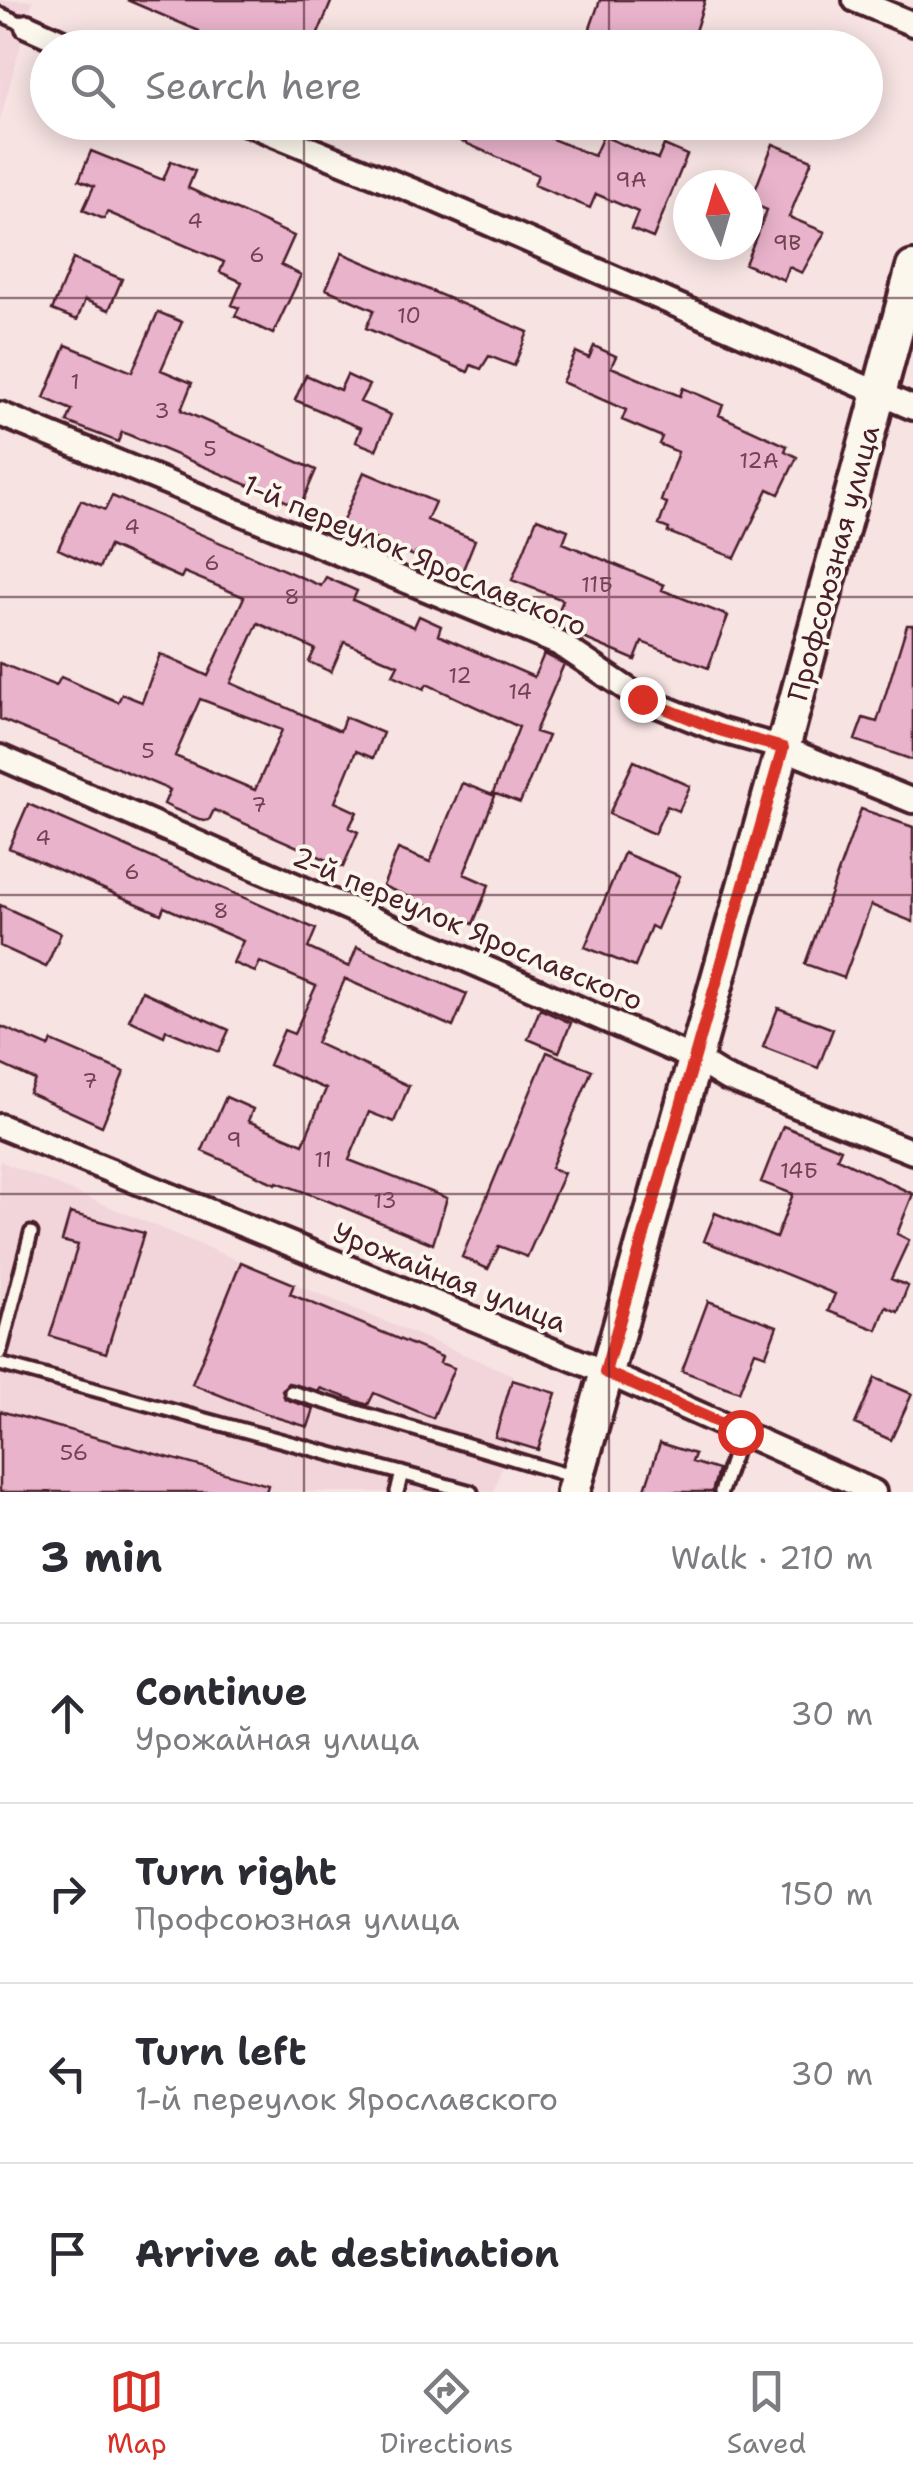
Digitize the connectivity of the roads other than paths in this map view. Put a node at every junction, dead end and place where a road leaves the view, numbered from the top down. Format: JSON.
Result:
{"nodes":[{"id":1,"x":855,"y":0,"type":"edge"},
{"id":2,"x":0,"y":14,"type":"edge"},
{"id":3,"x":913,"y":24,"type":"edge"},
{"id":4,"x":27,"y":26,"type":"joint"},
{"id":5,"x":36,"y":30,"type":"edge"},
{"id":6,"x":288,"y":140,"type":"edge"},
{"id":7,"x":913,"y":268,"type":"edge"},
{"id":8,"x":879,"y":394,"type":"junction"},
{"id":9,"x":913,"y":408,"type":"edge"},
{"id":10,"x":0,"y":414,"type":"edge"},
{"id":11,"x":783,"y":748,"type":"junction"},
{"id":12,"x":0,"y":757,"type":"edge"},
{"id":13,"x":913,"y":801,"type":"edge"},
{"id":14,"x":695,"y":1059,"type":"junction"},
{"id":15,"x":0,"y":1126,"type":"edge"},
{"id":16,"x":913,"y":1152,"type":"edge"},
{"id":17,"x":30,"y":1233,"type":"dead end"},
{"id":18,"x":0,"y":1353,"type":"edge"},
{"id":19,"x":0,"y":1364,"type":"edge"},
{"id":20,"x":605,"y":1372,"type":"junction"},
{"id":21,"x":291,"y":1392,"type":"dead end"},
{"id":22,"x":740,"y":1432,"type":"junction"},
{"id":23,"x":402,"y":1473,"type":"junction"},
{"id":24,"x":574,"y":1485,"type":"edge"},
{"id":25,"x":397,"y":1492,"type":"edge"},
{"id":26,"x":471,"y":1492,"type":"edge"},
{"id":27,"x":722,"y":1492,"type":"edge"},
{"id":28,"x":874,"y":1492,"type":"edge"}],
"edges":[{"from":1,"to":3,"type":"street"},
{"from":2,"to":4,"type":"lane"},
{"from":4,"to":5,"type":"street"},
{"from":6,"to":8,"type":"street"},
{"from":7,"to":8,"type":"street","name":"Профсоюзная улица"},
{"from":8,"to":9,"type":"street"},
{"from":8,"to":11,"type":"street","name":"Профсоюзная улица"},
{"from":10,"to":11,"type":"street","name":"1-й переулок Ярославского"},
{"from":11,"to":13,"type":"street","name":"1-й переулок Ярославского"},
{"from":11,"to":14,"type":"street","name":"Профсоюзная улица"},
{"from":12,"to":14,"type":"street","name":"2-й переулок Ярославского"},
{"from":14,"to":16,"type":"street","name":"2-й переулок Ярославского"},
{"from":14,"to":20,"type":"street","name":"Профсоюзная улица"},
{"from":15,"to":20,"type":"street","name":"Урожайная улица"},
{"from":17,"to":18,"type":"lane"},
{"from":19,"to":23,"type":"lane"},
{"from":20,"to":22,"type":"street","name":"Урожайная улица"},
{"from":20,"to":24,"type":"street","name":"Профсоюзная улица"},
{"from":21,"to":24,"type":"lane"},
{"from":22,"to":27,"type":"lane"},
{"from":22,"to":28,"type":"street","name":"Урожайная улица"},
{"from":23,"to":25,"type":"lane"},
{"from":23,"to":26,"type":"lane"}]}
